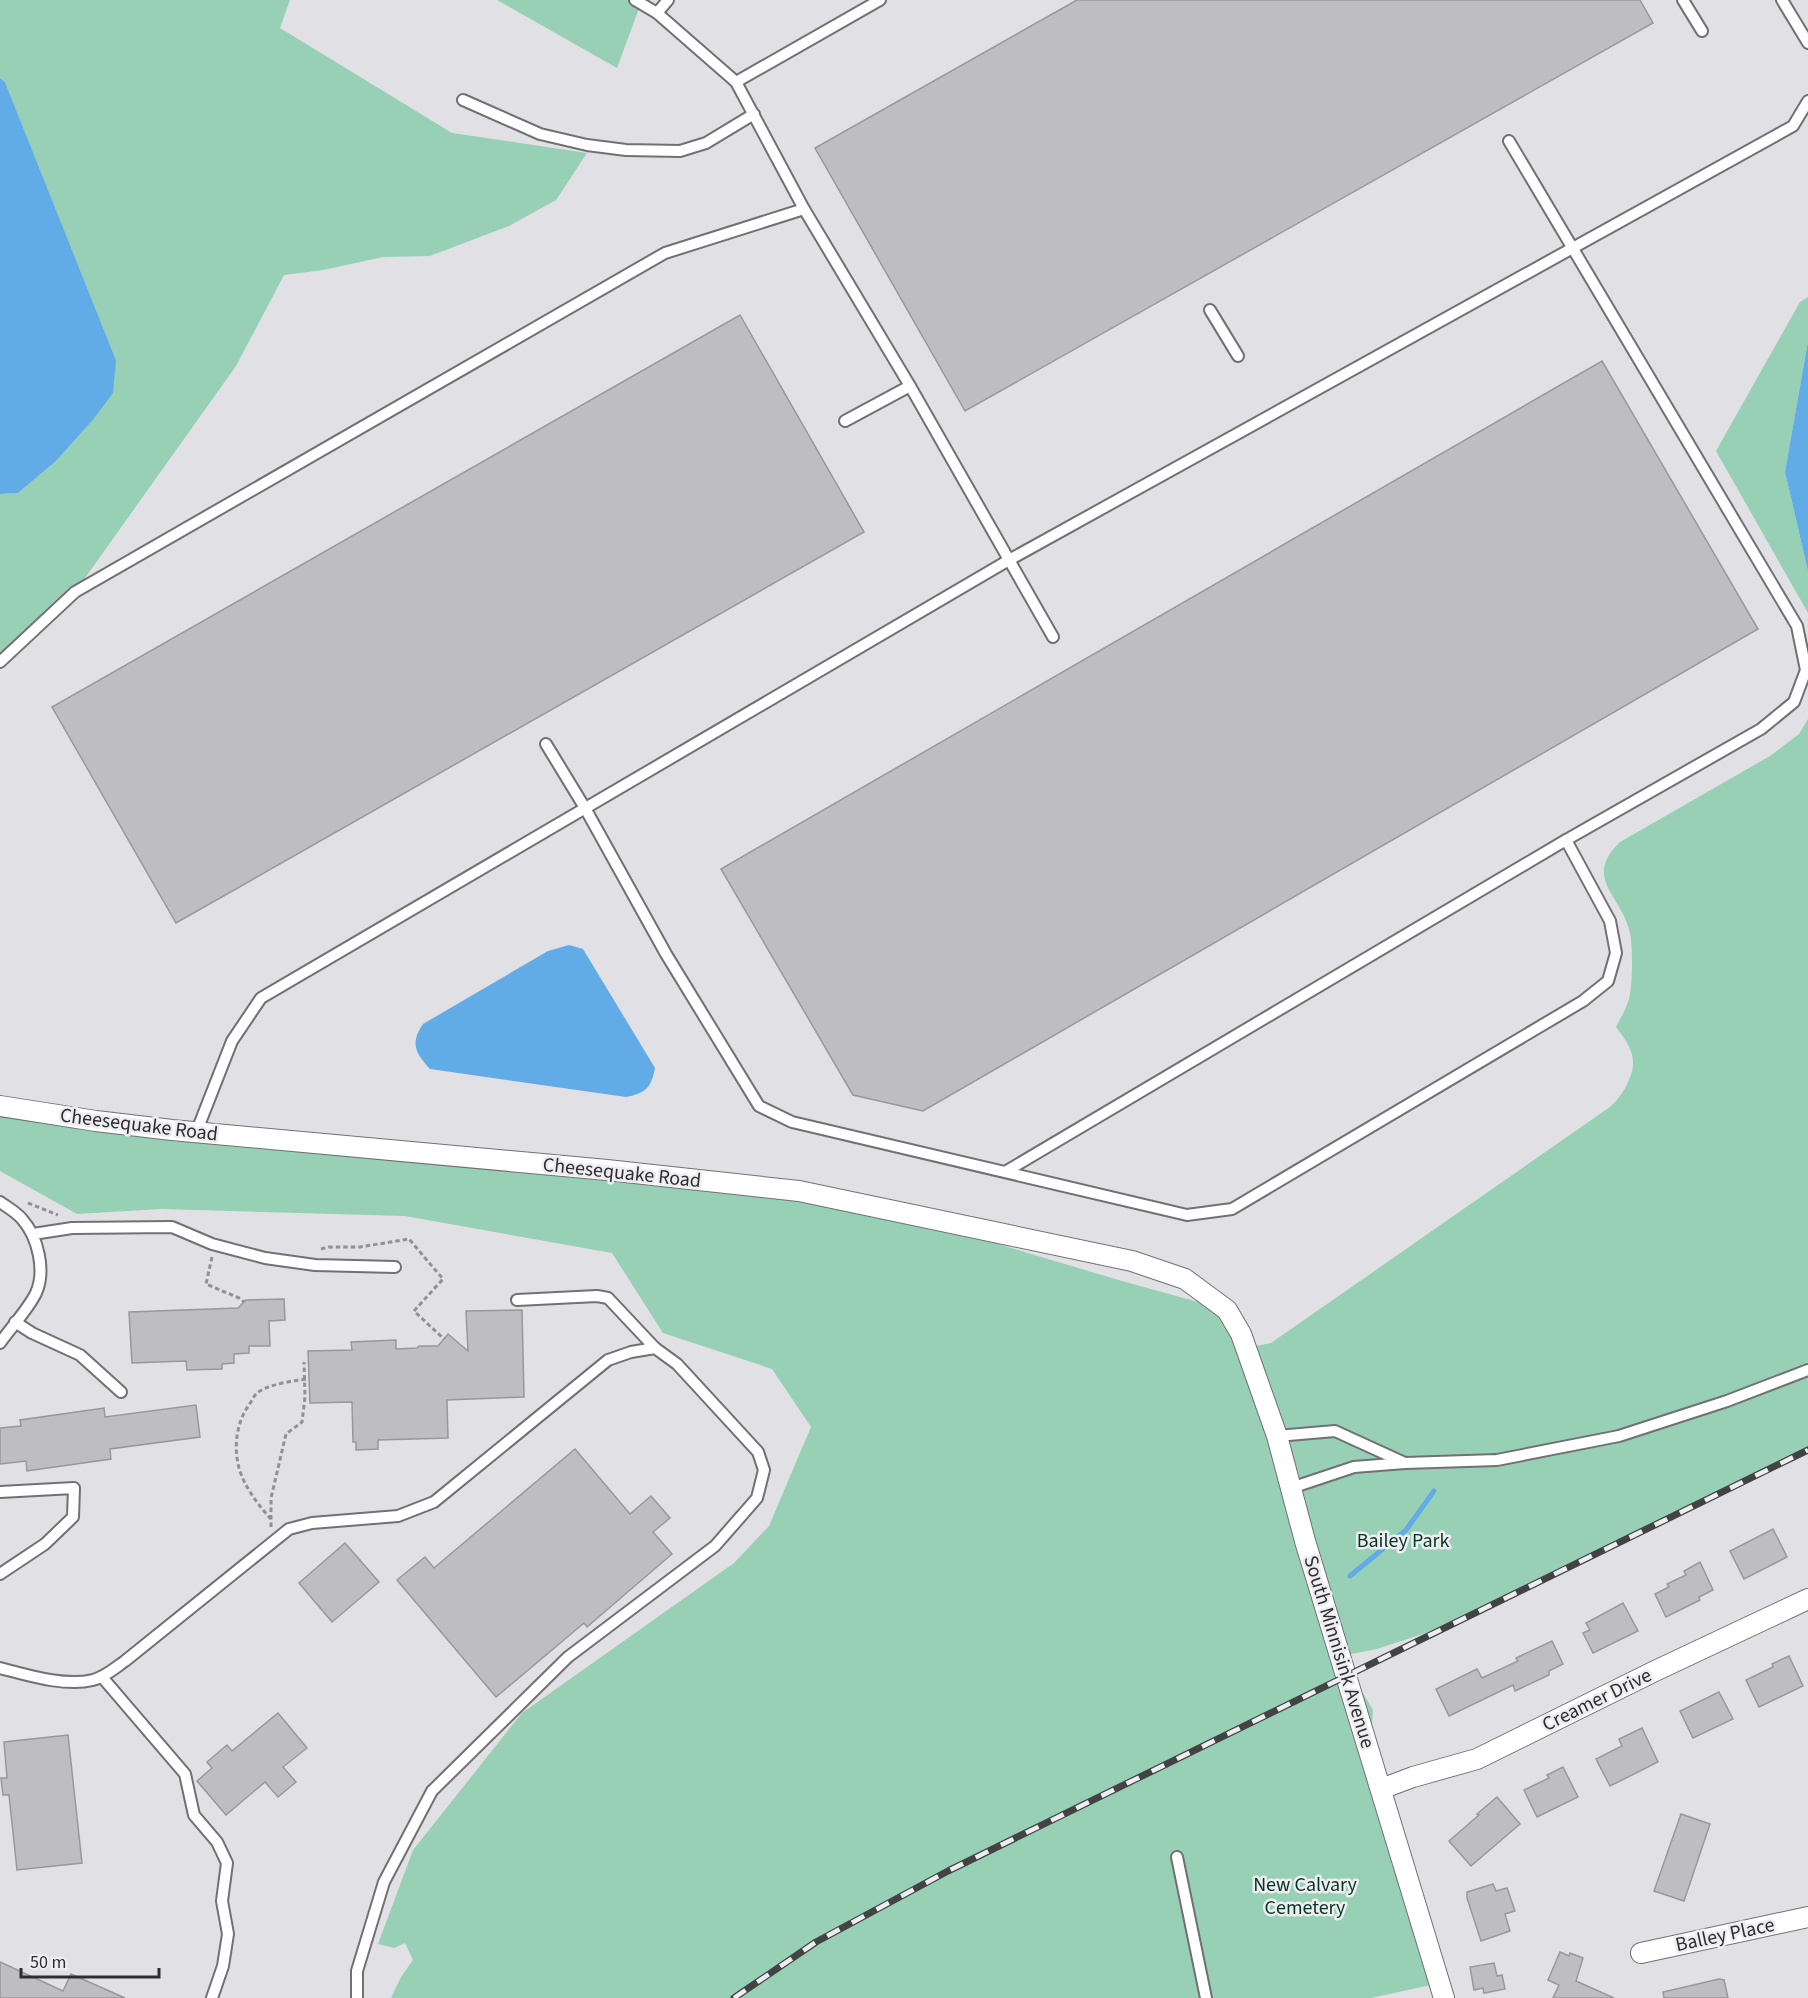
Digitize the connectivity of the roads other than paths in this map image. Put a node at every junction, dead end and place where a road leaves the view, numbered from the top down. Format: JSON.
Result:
{"nodes":[{"id":1,"x":635,"y":0,"type":"edge"},
{"id":2,"x":668,"y":0,"type":"edge"},
{"id":3,"x":880,"y":0,"type":"edge"},
{"id":4,"x":1683,"y":0,"type":"edge"},
{"id":5,"x":1782,"y":0,"type":"edge"},
{"id":6,"x":657,"y":13,"type":"junction"},
{"id":7,"x":1702,"y":32,"type":"dead end"},
{"id":8,"x":1808,"y":43,"type":"edge"},
{"id":9,"x":736,"y":82,"type":"junction"},
{"id":10,"x":463,"y":100,"type":"dead end"},
{"id":11,"x":1808,"y":101,"type":"edge"},
{"id":12,"x":754,"y":114,"type":"junction"},
{"id":13,"x":1509,"y":141,"type":"dead end"},
{"id":14,"x":804,"y":209,"type":"junction"},
{"id":15,"x":1572,"y":247,"type":"junction"},
{"id":16,"x":1210,"y":310,"type":"dead end"},
{"id":17,"x":1238,"y":356,"type":"dead end"},
{"id":18,"x":910,"y":386,"type":"junction"},
{"id":19,"x":845,"y":421,"type":"dead end"},
{"id":20,"x":1010,"y":560,"type":"junction"},
{"id":21,"x":1053,"y":637,"type":"dead end"},
{"id":22,"x":0,"y":662,"type":"edge"},
{"id":23,"x":546,"y":744,"type":"dead end"},
{"id":24,"x":585,"y":808,"type":"junction"},
{"id":25,"x":1566,"y":840,"type":"junction"},
{"id":26,"x":0,"y":1106,"type":"edge"},
{"id":27,"x":196,"y":1132,"type":"junction"},
{"id":28,"x":1005,"y":1172,"type":"junction"},
{"id":29,"x":0,"y":1202,"type":"edge"},
{"id":30,"x":33,"y":1234,"type":"junction"},
{"id":31,"x":395,"y":1267,"type":"dead end"},
{"id":32,"x":516,"y":1300,"type":"dead end"},
{"id":33,"x":1227,"y":1310,"type":"joint"},
{"id":34,"x":15,"y":1322,"type":"junction"},
{"id":35,"x":0,"y":1343,"type":"edge"},
{"id":36,"x":655,"y":1348,"type":"junction"},
{"id":37,"x":1808,"y":1370,"type":"edge"},
{"id":38,"x":121,"y":1392,"type":"dead end"},
{"id":39,"x":1277,"y":1436,"type":"junction"},
{"id":40,"x":1405,"y":1463,"type":"junction"},
{"id":41,"x":1291,"y":1488,"type":"junction"},
{"id":42,"x":0,"y":1492,"type":"edge"},
{"id":43,"x":0,"y":1574,"type":"edge"},
{"id":44,"x":1808,"y":1599,"type":"edge"},
{"id":45,"x":0,"y":1668,"type":"edge"},
{"id":46,"x":102,"y":1677,"type":"junction"},
{"id":47,"x":1381,"y":1789,"type":"junction"},
{"id":48,"x":1177,"y":1857,"type":"dead end"},
{"id":49,"x":1808,"y":1917,"type":"edge"},
{"id":50,"x":1641,"y":1953,"type":"dead end"},
{"id":51,"x":212,"y":1998,"type":"edge"},
{"id":52,"x":357,"y":1998,"type":"edge"},
{"id":53,"x":1206,"y":1998,"type":"edge"},
{"id":54,"x":1444,"y":1998,"type":"edge"}],
"edges":[{"from":1,"to":6,"type":"lane"},
{"from":2,"to":6,"type":"lane"},
{"from":3,"to":9,"type":"lane"},
{"from":4,"to":7,"type":"lane"},
{"from":5,"to":8,"type":"lane"},
{"from":6,"to":9,"type":"lane"},
{"from":9,"to":12,"type":"lane"},
{"from":10,"to":12,"type":"lane"},
{"from":11,"to":15,"type":"lane"},
{"from":12,"to":14,"type":"lane"},
{"from":13,"to":15,"type":"lane"},
{"from":14,"to":18,"type":"lane"},
{"from":14,"to":22,"type":"lane"},
{"from":15,"to":20,"type":"lane"},
{"from":15,"to":25,"type":"lane"},
{"from":16,"to":17,"type":"lane"},
{"from":18,"to":19,"type":"lane"},
{"from":18,"to":20,"type":"lane"},
{"from":20,"to":21,"type":"lane"},
{"from":20,"to":24,"type":"lane"},
{"from":23,"to":24,"type":"lane"},
{"from":24,"to":27,"type":"lane"},
{"from":24,"to":28,"type":"lane"},
{"from":25,"to":28,"type":"lane"},
{"from":25,"to":28,"type":"lane"},
{"from":26,"to":27,"type":"street","name":"Cheesequake Road"},
{"from":27,"to":33,"type":"street","name":"Cheesequake Road"},
{"from":29,"to":30,"type":"lane"},
{"from":30,"to":31,"type":"lane"},
{"from":30,"to":34,"type":"lane"},
{"from":32,"to":36,"type":"lane"},
{"from":33,"to":39,"type":"street","name":"South Minnisink Avenue"},
{"from":34,"to":35,"type":"lane"},
{"from":34,"to":38,"type":"lane"},
{"from":36,"to":46,"type":"lane"},
{"from":36,"to":52,"type":"lane"},
{"from":37,"to":40,"type":"lane"},
{"from":39,"to":40,"type":"lane"},
{"from":39,"to":41,"type":"street","name":"South Minnisink Avenue"},
{"from":40,"to":41,"type":"lane"},
{"from":41,"to":47,"type":"street","name":"South Minnisink Avenue"},
{"from":42,"to":43,"type":"lane"},
{"from":44,"to":47,"type":"street","name":"Creamer Drive"},
{"from":45,"to":46,"type":"lane"},
{"from":46,"to":51,"type":"lane"},
{"from":47,"to":54,"type":"street","name":"South Minnisink Avenue"},
{"from":48,"to":53,"type":"lane"},
{"from":49,"to":50,"type":"street","name":"Balley Place"}]}
